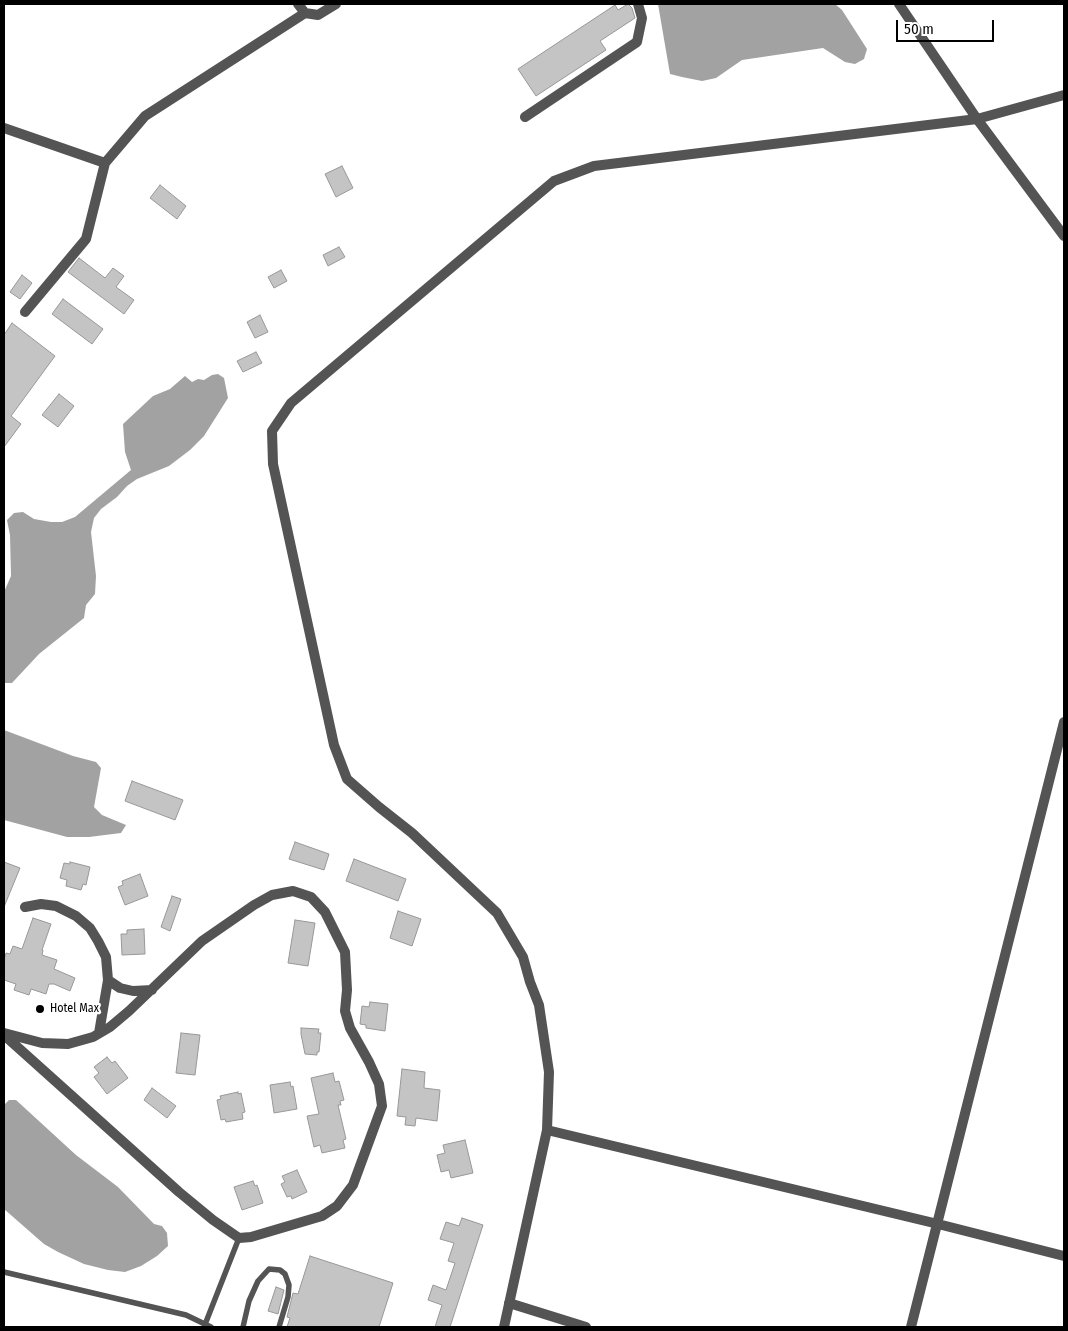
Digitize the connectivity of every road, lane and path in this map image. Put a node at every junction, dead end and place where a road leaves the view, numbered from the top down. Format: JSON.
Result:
{"nodes":[{"id":1,"x":298,"y":4,"type":"edge"},
{"id":2,"x":336,"y":4,"type":"edge"},
{"id":3,"x":638,"y":4,"type":"edge"},
{"id":4,"x":899,"y":4,"type":"edge"},
{"id":5,"x":305,"y":14,"type":"junction"},
{"id":6,"x":1064,"y":95,"type":"edge"},
{"id":7,"x":525,"y":117,"type":"dead end"},
{"id":8,"x":977,"y":119,"type":"junction"},
{"id":9,"x":4,"y":128,"type":"edge"},
{"id":10,"x":105,"y":163,"type":"junction"},
{"id":11,"x":1064,"y":236,"type":"edge"},
{"id":12,"x":25,"y":312,"type":"dead end"},
{"id":13,"x":1064,"y":723,"type":"edge"},
{"id":14,"x":25,"y":907,"type":"dead end"},
{"id":15,"x":108,"y":980,"type":"junction"},
{"id":16,"x":152,"y":990,"type":"junction"},
{"id":17,"x":4,"y":1034,"type":"edge"},
{"id":18,"x":99,"y":1034,"type":"junction"},
{"id":19,"x":547,"y":1130,"type":"junction"},
{"id":20,"x":938,"y":1224,"type":"junction"},
{"id":21,"x":239,"y":1238,"type":"junction"},
{"id":22,"x":1064,"y":1256,"type":"edge"},
{"id":23,"x":4,"y":1272,"type":"edge"},
{"id":24,"x":509,"y":1303,"type":"junction"},
{"id":25,"x":207,"y":1326,"type":"edge"},
{"id":26,"x":243,"y":1327,"type":"edge"},
{"id":27,"x":279,"y":1327,"type":"edge"},
{"id":28,"x":504,"y":1327,"type":"edge"},
{"id":29,"x":586,"y":1327,"type":"edge"},
{"id":30,"x":911,"y":1327,"type":"edge"}],
"edges":[{"from":1,"to":5,"type":"street"},
{"from":2,"to":5,"type":"street"},
{"from":3,"to":7,"type":"street"},
{"from":4,"to":8,"type":"street"},
{"from":5,"to":10,"type":"street"},
{"from":6,"to":8,"type":"street"},
{"from":8,"to":11,"type":"street"},
{"from":8,"to":19,"type":"street"},
{"from":9,"to":10,"type":"street"},
{"from":10,"to":12,"type":"street"},
{"from":13,"to":20,"type":"street"},
{"from":14,"to":15,"type":"street"},
{"from":15,"to":16,"type":"street"},
{"from":15,"to":18,"type":"street"},
{"from":16,"to":18,"type":"street"},
{"from":16,"to":21,"type":"street"},
{"from":17,"to":18,"type":"street"},
{"from":17,"to":21,"type":"street"},
{"from":19,"to":20,"type":"street"},
{"from":19,"to":24,"type":"street"},
{"from":20,"to":22,"type":"street"},
{"from":20,"to":30,"type":"street"},
{"from":21,"to":25,"type":"lane"},
{"from":23,"to":25,"type":"lane"},
{"from":24,"to":28,"type":"street"},
{"from":24,"to":29,"type":"street"},
{"from":26,"to":27,"type":"lane"}]}
